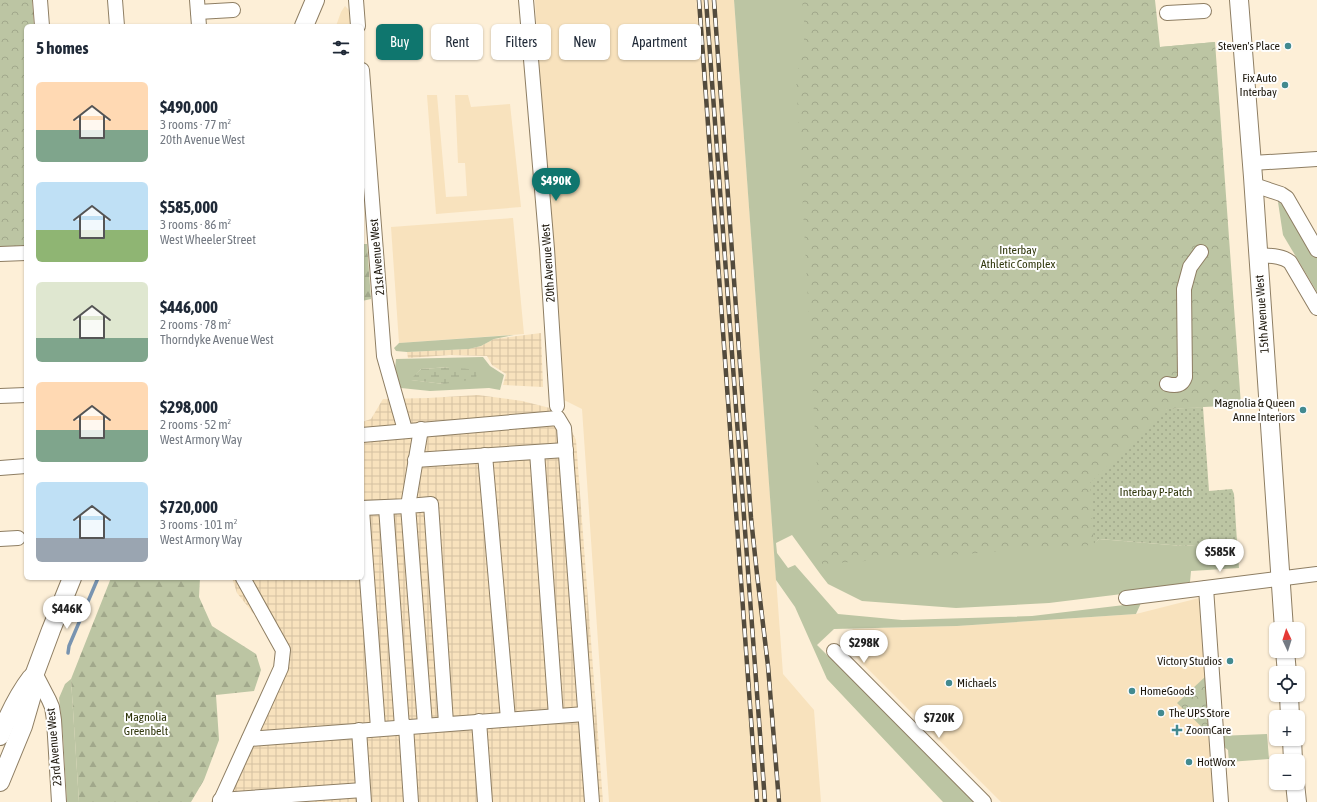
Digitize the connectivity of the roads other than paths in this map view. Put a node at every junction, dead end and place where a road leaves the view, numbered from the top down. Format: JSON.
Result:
{"nodes":[{"id":1,"x":40,"y":0,"type":"edge"},
{"id":2,"x":115,"y":0,"type":"edge"},
{"id":3,"x":315,"y":0,"type":"edge"},
{"id":4,"x":356,"y":0,"type":"edge"},
{"id":5,"x":526,"y":0,"type":"edge"},
{"id":6,"x":1239,"y":0,"type":"edge"},
{"id":7,"x":233,"y":10,"type":"dead end"},
{"id":8,"x":1204,"y":11,"type":"dead end"},
{"id":9,"x":198,"y":13,"type":"edge"},
{"id":10,"x":1167,"y":13,"type":"dead end"},
{"id":11,"x":42,"y":24,"type":"edge"},
{"id":12,"x":116,"y":24,"type":"edge"},
{"id":13,"x":305,"y":24,"type":"edge"},
{"id":14,"x":358,"y":24,"type":"edge"},
{"id":15,"x":364,"y":96,"type":"edge"},
{"id":16,"x":1317,"y":159,"type":"edge"},
{"id":17,"x":1252,"y":163,"type":"junction"},
{"id":18,"x":1254,"y":185,"type":"junction"},
{"id":19,"x":1317,"y":250,"type":"edge"},
{"id":20,"x":24,"y":252,"type":"edge"},
{"id":21,"x":1201,"y":252,"type":"dead end"},
{"id":22,"x":0,"y":254,"type":"edge"},
{"id":23,"x":1258,"y":255,"type":"junction"},
{"id":24,"x":1317,"y":308,"type":"edge"},
{"id":25,"x":1167,"y":384,"type":"dead end"},
{"id":26,"x":24,"y":395,"type":"edge"},
{"id":27,"x":0,"y":396,"type":"edge"},
{"id":28,"x":557,"y":406,"type":"dead end"},
{"id":29,"x":421,"y":429,"type":"junction"},
{"id":30,"x":406,"y":430,"type":"junction"},
{"id":31,"x":364,"y":435,"type":"edge"},
{"id":32,"x":566,"y":450,"type":"junction"},
{"id":33,"x":537,"y":452,"type":"junction"},
{"id":34,"x":485,"y":455,"type":"junction"},
{"id":35,"x":415,"y":460,"type":"junction"},
{"id":36,"x":24,"y":466,"type":"edge"},
{"id":37,"x":0,"y":468,"type":"edge"},
{"id":38,"x":408,"y":506,"type":"junction"},
{"id":39,"x":386,"y":507,"type":"junction"},
{"id":40,"x":364,"y":509,"type":"edge"},
{"id":41,"x":364,"y":536,"type":"edge"},
{"id":42,"x":18,"y":538,"type":"dead end"},
{"id":43,"x":0,"y":539,"type":"edge"},
{"id":44,"x":1317,"y":574,"type":"edge"},
{"id":45,"x":1280,"y":578,"type":"junction"},
{"id":46,"x":71,"y":580,"type":"edge"},
{"id":47,"x":244,"y":580,"type":"edge"},
{"id":48,"x":1206,"y":588,"type":"junction"},
{"id":49,"x":1126,"y":598,"type":"dead end"},
{"id":50,"x":1283,"y":622,"type":"edge"},
{"id":51,"x":834,"y":651,"type":"dead end"},
{"id":52,"x":35,"y":673,"type":"junction"},
{"id":53,"x":585,"y":714,"type":"junction"},
{"id":54,"x":556,"y":716,"type":"junction"},
{"id":55,"x":508,"y":719,"type":"junction"},
{"id":56,"x":480,"y":721,"type":"junction"},
{"id":57,"x":446,"y":723,"type":"junction"},
{"id":58,"x":425,"y":725,"type":"junction"},
{"id":59,"x":404,"y":726,"type":"junction"},
{"id":60,"x":378,"y":728,"type":"junction"},
{"id":61,"x":359,"y":730,"type":"junction"},
{"id":62,"x":0,"y":736,"type":"edge"},
{"id":63,"x":249,"y":738,"type":"junction"},
{"id":64,"x":0,"y":782,"type":"edge"},
{"id":65,"x":1295,"y":790,"type":"edge"},
{"id":66,"x":364,"y":796,"type":"edge"},
{"id":67,"x":220,"y":801,"type":"edge"},
{"id":68,"x":59,"y":802,"type":"edge"},
{"id":69,"x":411,"y":802,"type":"edge"},
{"id":70,"x":485,"y":802,"type":"edge"},
{"id":71,"x":592,"y":802,"type":"edge"},
{"id":72,"x":984,"y":802,"type":"edge"},
{"id":73,"x":1221,"y":802,"type":"edge"},
{"id":74,"x":1296,"y":802,"type":"edge"}],
"edges":[{"from":1,"to":11,"type":"street"},
{"from":2,"to":12,"type":"street"},
{"from":3,"to":13,"type":"main road"},
{"from":4,"to":14,"type":"street"},
{"from":5,"to":28,"type":"street","name":"20th Avenue West"},
{"from":6,"to":17,"type":"main road","name":"15th Avenue West"},
{"from":7,"to":9,"type":"street"},
{"from":8,"to":10,"type":"street"},
{"from":15,"to":30,"type":"street","name":"21st Avenue West"},
{"from":16,"to":17,"type":"street"},
{"from":17,"to":18,"type":"main road","name":"15th Avenue West"},
{"from":18,"to":19,"type":"street"},
{"from":18,"to":23,"type":"main road","name":"15th Avenue West"},
{"from":20,"to":22,"type":"street"},
{"from":21,"to":25,"type":"street"},
{"from":23,"to":24,"type":"street"},
{"from":23,"to":45,"type":"main road","name":"15th Avenue West"},
{"from":26,"to":27,"type":"street"},
{"from":29,"to":30,"type":"street"},
{"from":29,"to":32,"type":"street"},
{"from":29,"to":35,"type":"street"},
{"from":30,"to":31,"type":"street"},
{"from":32,"to":33,"type":"street"},
{"from":32,"to":53,"type":"street"},
{"from":33,"to":34,"type":"street"},
{"from":33,"to":54,"type":"street"},
{"from":34,"to":35,"type":"street"},
{"from":34,"to":55,"type":"street"},
{"from":35,"to":38,"type":"street"},
{"from":36,"to":37,"type":"street"},
{"from":38,"to":39,"type":"street"},
{"from":38,"to":57,"type":"street"},
{"from":38,"to":58,"type":"street"},
{"from":39,"to":40,"type":"street"},
{"from":39,"to":59,"type":"street"},
{"from":41,"to":60,"type":"street"},
{"from":42,"to":43,"type":"street"},
{"from":44,"to":45,"type":"street"},
{"from":45,"to":48,"type":"street"},
{"from":45,"to":50,"type":"main road","name":"15th Avenue West"},
{"from":46,"to":52,"type":"main road"},
{"from":47,"to":63,"type":"street"},
{"from":48,"to":49,"type":"street"},
{"from":48,"to":73,"type":"street"},
{"from":51,"to":72,"type":"street"},
{"from":52,"to":62,"type":"main road"},
{"from":52,"to":64,"type":"main road"},
{"from":52,"to":68,"type":"street","name":"23rd Avenue West"},
{"from":53,"to":54,"type":"street"},
{"from":53,"to":71,"type":"street"},
{"from":54,"to":55,"type":"street"},
{"from":55,"to":56,"type":"street"},
{"from":56,"to":57,"type":"street"},
{"from":56,"to":70,"type":"street"},
{"from":57,"to":58,"type":"street"},
{"from":58,"to":59,"type":"street"},
{"from":59,"to":60,"type":"street"},
{"from":59,"to":69,"type":"street"},
{"from":60,"to":61,"type":"street"},
{"from":61,"to":63,"type":"street"},
{"from":61,"to":66,"type":"street"},
{"from":63,"to":67,"type":"street"},
{"from":65,"to":74,"type":"main road"},
{"from":66,"to":67,"type":"street"}]}
